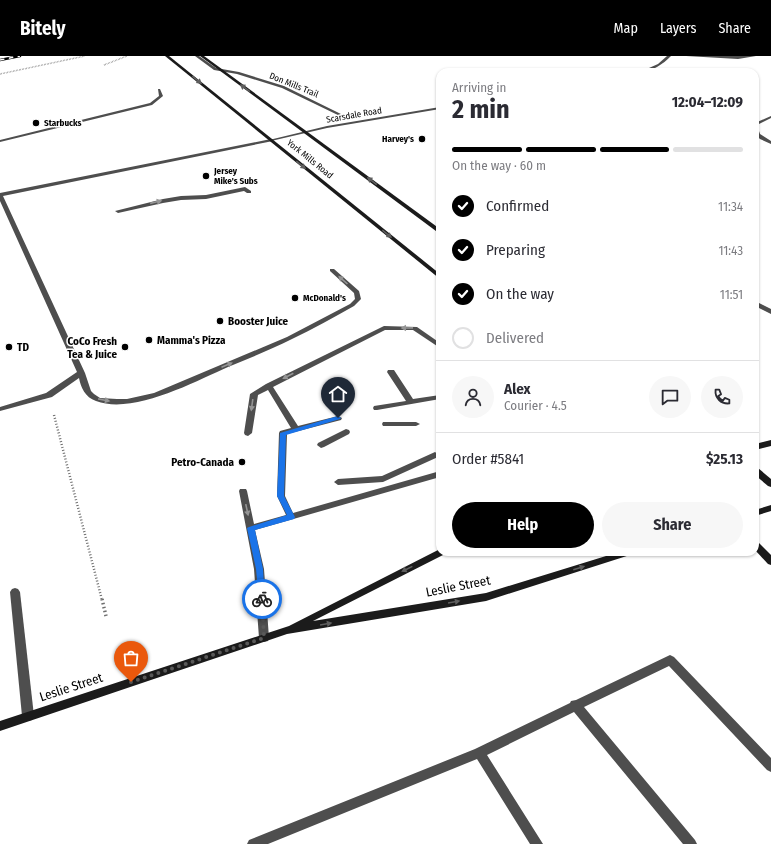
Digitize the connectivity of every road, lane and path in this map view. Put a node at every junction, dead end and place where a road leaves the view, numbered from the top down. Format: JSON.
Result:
{"nodes":[{"id":1,"x":85,"y":56,"type":"edge"},
{"id":2,"x":127,"y":56,"type":"edge"},
{"id":3,"x":167,"y":56,"type":"edge"},
{"id":4,"x":196,"y":56,"type":"edge"},
{"id":5,"x":202,"y":56,"type":"edge"},
{"id":6,"x":669,"y":56,"type":"edge"},
{"id":7,"x":688,"y":56,"type":"edge"},
{"id":8,"x":754,"y":56,"type":"edge"},
{"id":9,"x":104,"y":65,"type":"dead end"},
{"id":10,"x":652,"y":68,"type":"edge"},
{"id":11,"x":0,"y":74,"type":"edge"},
{"id":12,"x":159,"y":90,"type":"dead end"},
{"id":13,"x":436,"y":109,"type":"edge"},
{"id":14,"x":343,"y":116,"type":"dead end"},
{"id":15,"x":771,"y":117,"type":"edge"},
{"id":16,"x":759,"y":122,"type":"edge"},
{"id":17,"x":305,"y":132,"type":"junction"},
{"id":18,"x":759,"y":137,"type":"edge"},
{"id":19,"x":271,"y":140,"type":"junction"},
{"id":20,"x":0,"y":141,"type":"edge"},
{"id":21,"x":771,"y":143,"type":"edge"},
{"id":22,"x":249,"y":192,"type":"dead end"},
{"id":23,"x":0,"y":195,"type":"edge"},
{"id":24,"x":118,"y":211,"type":"dead end"},
{"id":25,"x":436,"y":229,"type":"edge"},
{"id":26,"x":332,"y":270,"type":"dead end"},
{"id":27,"x":436,"y":274,"type":"edge"},
{"id":28,"x":759,"y":305,"type":"edge"},
{"id":29,"x":771,"y":312,"type":"edge"},
{"id":30,"x":436,"y":343,"type":"edge"},
{"id":31,"x":392,"y":372,"type":"dead end"},
{"id":32,"x":81,"y":373,"type":"junction"},
{"id":33,"x":269,"y":386,"type":"junction"},
{"id":34,"x":49,"y":395,"type":"junction"},
{"id":35,"x":436,"y":398,"type":"edge"},
{"id":36,"x":411,"y":402,"type":"junction"},
{"id":37,"x":377,"y":408,"type":"dead end"},
{"id":38,"x":0,"y":409,"type":"edge"},
{"id":39,"x":338,"y":418,"type":"dead end"},
{"id":40,"x":386,"y":424,"type":"dead end"},
{"id":41,"x":416,"y":424,"type":"dead end"},
{"id":42,"x":296,"y":430,"type":"junction"},
{"id":43,"x":346,"y":432,"type":"dead end"},
{"id":44,"x":248,"y":433,"type":"dead end"},
{"id":45,"x":771,"y":443,"type":"edge"},
{"id":46,"x":321,"y":445,"type":"dead end"},
{"id":47,"x":759,"y":446,"type":"edge"},
{"id":48,"x":435,"y":455,"type":"dead end"},
{"id":49,"x":406,"y":463,"type":"dead end"},
{"id":50,"x":372,"y":472,"type":"dead end"},
{"id":51,"x":759,"y":474,"type":"edge"},
{"id":52,"x":436,"y":475,"type":"edge"},
{"id":53,"x":383,"y":479,"type":"junction"},
{"id":54,"x":338,"y":482,"type":"dead end"},
{"id":55,"x":771,"y":484,"type":"edge"},
{"id":56,"x":388,"y":489,"type":"junction"},
{"id":57,"x":243,"y":491,"type":"dead end"},
{"id":58,"x":771,"y":508,"type":"edge"},
{"id":59,"x":759,"y":512,"type":"edge"},
{"id":60,"x":291,"y":517,"type":"junction"},
{"id":61,"x":251,"y":528,"type":"junction"},
{"id":62,"x":759,"y":548,"type":"edge"},
{"id":63,"x":436,"y":555,"type":"edge"},
{"id":64,"x":617,"y":556,"type":"edge"},
{"id":65,"x":771,"y":561,"type":"edge"},
{"id":66,"x":15,"y":592,"type":"dead end"},
{"id":67,"x":106,"y":616,"type":"dead end"},
{"id":68,"x":287,"y":630,"type":"junction"},
{"id":69,"x":264,"y":638,"type":"junction"},
{"id":70,"x":575,"y":705,"type":"junction"},
{"id":71,"x":28,"y":716,"type":"junction"},
{"id":72,"x":0,"y":726,"type":"edge"},
{"id":73,"x":479,"y":753,"type":"junction"},
{"id":74,"x":771,"y":766,"type":"edge"},
{"id":75,"x":253,"y":844,"type":"edge"},
{"id":76,"x":537,"y":844,"type":"edge"},
{"id":77,"x":691,"y":844,"type":"edge"}],
"edges":[{"from":1,"to":11,"type":"path"},
{"from":2,"to":9,"type":"path"},
{"from":3,"to":19,"type":"main road","name":"York Mills Road","one_way":true},
{"from":4,"to":14,"type":"street","name":"Don Mills Trail"},
{"from":17,"to":5,"type":"main road","name":"York Mills Road","one_way":true},
{"from":6,"to":10,"type":"street"},
{"from":7,"to":8,"type":"street"},
{"from":12,"to":20,"type":"street"},
{"from":13,"to":17,"type":"street","name":"Scarsdale Road"},
{"from":15,"to":16,"type":"street"},
{"from":17,"to":19,"type":"street","name":"Scarsdale Road"},
{"from":25,"to":17,"type":"main road","name":"York Mills Road","one_way":true},
{"from":18,"to":21,"type":"street"},
{"from":19,"to":23,"type":"street","name":"Scarsdale Road"},
{"from":19,"to":27,"type":"main road","name":"York Mills Road","one_way":true},
{"from":24,"to":22,"type":"street","one_way":true},
{"from":23,"to":32,"type":"street"},
{"from":32,"to":26,"type":"street","one_way":true},
{"from":28,"to":29,"type":"street"},
{"from":30,"to":33,"type":"street","one_way":true},
{"from":31,"to":36,"type":"street"},
{"from":32,"to":34,"type":"street"},
{"from":33,"to":42,"type":"street"},
{"from":33,"to":44,"type":"street","one_way":true},
{"from":34,"to":38,"type":"street"},
{"from":34,"to":67,"type":"path"},
{"from":35,"to":36,"type":"street"},
{"from":36,"to":37,"type":"street"},
{"from":39,"to":42,"type":"street"},
{"from":40,"to":41,"type":"street"},
{"from":42,"to":60,"type":"street"},
{"from":43,"to":46,"type":"street"},
{"from":45,"to":47,"type":"main road"},
{"from":48,"to":53,"type":"street"},
{"from":49,"to":53,"type":"street"},
{"from":50,"to":53,"type":"street"},
{"from":51,"to":55,"type":"main road"},
{"from":52,"to":56,"type":"street"},
{"from":53,"to":54,"type":"street"},
{"from":53,"to":56,"type":"street"},
{"from":56,"to":60,"type":"street"},
{"from":57,"to":61,"type":"street","one_way":true},
{"from":58,"to":59,"type":"main road"},
{"from":60,"to":61,"type":"street"},
{"from":61,"to":69,"type":"street"},
{"from":62,"to":65,"type":"main road"},
{"from":63,"to":68,"type":"main road","name":"Leslie Street","one_way":true},
{"from":68,"to":64,"type":"main road","name":"Leslie Street","one_way":true},
{"from":66,"to":71,"type":"street"},
{"from":68,"to":69,"type":"main road","name":"Leslie Street"},
{"from":69,"to":71,"type":"main road","name":"Leslie Street"},
{"from":70,"to":73,"type":"street"},
{"from":70,"to":74,"type":"street"},
{"from":70,"to":77,"type":"street"},
{"from":71,"to":72,"type":"main road","name":"Leslie Street"},
{"from":73,"to":75,"type":"street"},
{"from":73,"to":76,"type":"street"}]}
